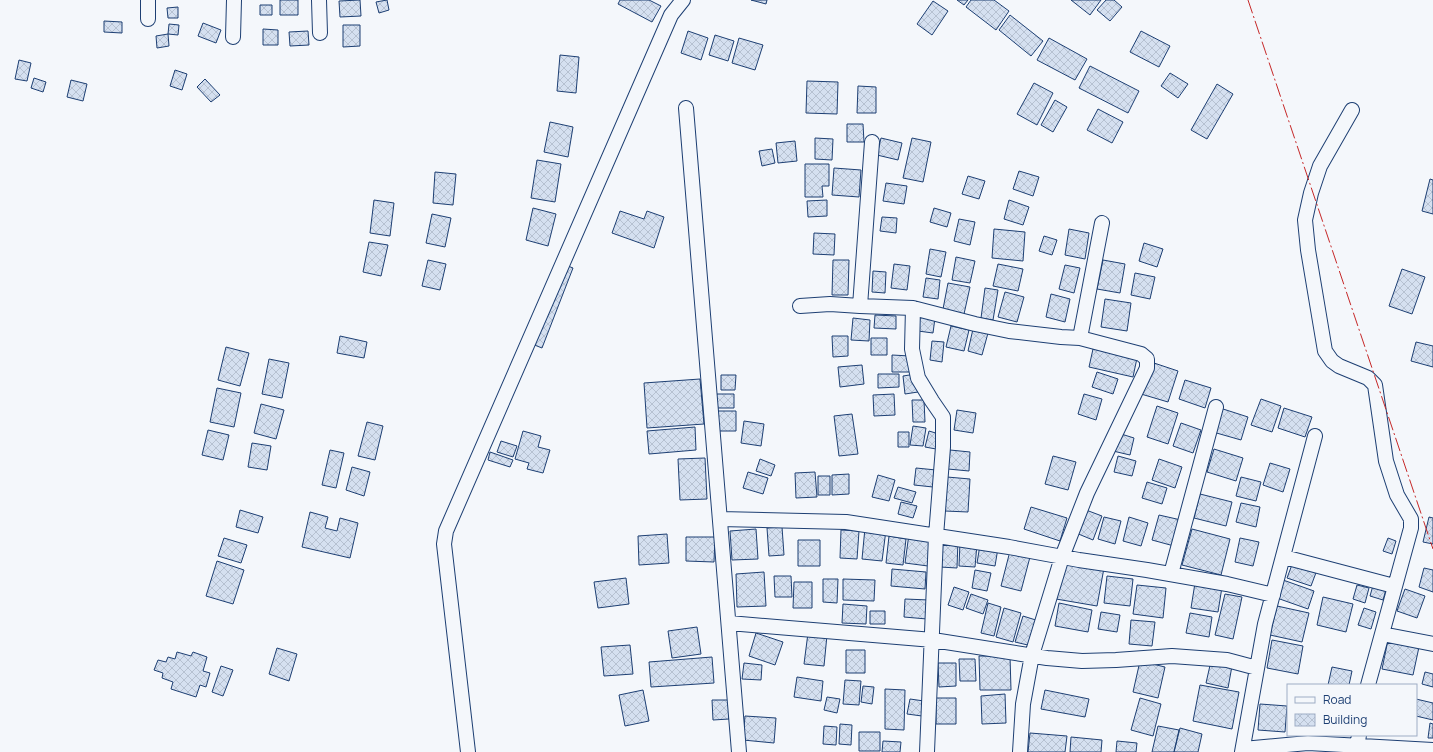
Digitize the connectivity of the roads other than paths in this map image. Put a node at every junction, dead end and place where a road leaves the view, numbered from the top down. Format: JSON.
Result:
{"nodes":[{"id":1,"x":148,"y":0,"type":"edge"},
{"id":2,"x":234,"y":0,"type":"edge"},
{"id":3,"x":319,"y":0,"type":"edge"},
{"id":4,"x":683,"y":0,"type":"edge"},
{"id":5,"x":148,"y":19,"type":"dead end"},
{"id":6,"x":320,"y":32,"type":"dead end"},
{"id":7,"x":233,"y":37,"type":"dead end"},
{"id":8,"x":686,"y":108,"type":"dead end"},
{"id":9,"x":1352,"y":110,"type":"dead end"},
{"id":10,"x":872,"y":142,"type":"dead end"},
{"id":11,"x":1102,"y":223,"type":"dead end"},
{"id":12,"x":800,"y":306,"type":"dead end"},
{"id":13,"x":860,"y":306,"type":"junction"},
{"id":14,"x":913,"y":308,"type":"junction"},
{"id":15,"x":1080,"y":338,"type":"junction"},
{"id":16,"x":1216,"y":407,"type":"dead end"},
{"id":17,"x":1315,"y":436,"type":"dead end"},
{"id":18,"x":720,"y":519,"type":"junction"},
{"id":19,"x":936,"y":536,"type":"junction"},
{"id":20,"x":1062,"y":557,"type":"junction"},
{"id":21,"x":1284,"y":557,"type":"junction"},
{"id":22,"x":1172,"y":574,"type":"junction"},
{"id":23,"x":1394,"y":586,"type":"junction"},
{"id":24,"x":1274,"y":595,"type":"junction"},
{"id":25,"x":729,"y":623,"type":"junction"},
{"id":26,"x":1382,"y":634,"type":"junction"},
{"id":27,"x":933,"y":640,"type":"junction"},
{"id":28,"x":1433,"y":644,"type":"edge"},
{"id":29,"x":1032,"y":655,"type":"junction"},
{"id":30,"x":1257,"y":668,"type":"junction"},
{"id":31,"x":1368,"y":684,"type":"edge"},
{"id":32,"x":1358,"y":741,"type":"edge"},
{"id":33,"x":1242,"y":750,"type":"edge"},
{"id":34,"x":1433,"y":750,"type":"edge"},
{"id":35,"x":468,"y":752,"type":"edge"},
{"id":36,"x":740,"y":752,"type":"edge"},
{"id":37,"x":928,"y":752,"type":"edge"},
{"id":38,"x":1020,"y":752,"type":"edge"}],
"edges":[{"from":1,"to":5,"type":"street"},
{"from":2,"to":7,"type":"street"},
{"from":3,"to":6,"type":"street"},
{"from":4,"to":35,"type":"street"},
{"from":8,"to":18,"type":"street"},
{"from":9,"to":23,"type":"street"},
{"from":10,"to":13,"type":"street"},
{"from":11,"to":15,"type":"street"},
{"from":12,"to":13,"type":"street"},
{"from":13,"to":14,"type":"street"},
{"from":14,"to":15,"type":"street"},
{"from":14,"to":19,"type":"street"},
{"from":15,"to":20,"type":"street"},
{"from":16,"to":22,"type":"street"},
{"from":17,"to":21,"type":"street"},
{"from":18,"to":19,"type":"street"},
{"from":18,"to":25,"type":"street"},
{"from":19,"to":20,"type":"street"},
{"from":19,"to":27,"type":"street"},
{"from":20,"to":22,"type":"street"},
{"from":20,"to":29,"type":"street"},
{"from":21,"to":23,"type":"street"},
{"from":21,"to":24,"type":"street"},
{"from":22,"to":24,"type":"street"},
{"from":23,"to":26,"type":"street"},
{"from":24,"to":30,"type":"street"},
{"from":25,"to":27,"type":"street"},
{"from":25,"to":36,"type":"street"},
{"from":26,"to":28,"type":"street"},
{"from":26,"to":31,"type":"street"},
{"from":27,"to":29,"type":"street"},
{"from":27,"to":37,"type":"street"},
{"from":29,"to":30,"type":"street"},
{"from":29,"to":38,"type":"street"},
{"from":30,"to":33,"type":"street"},
{"from":32,"to":33,"type":"street"},
{"from":32,"to":34,"type":"street"}]}
